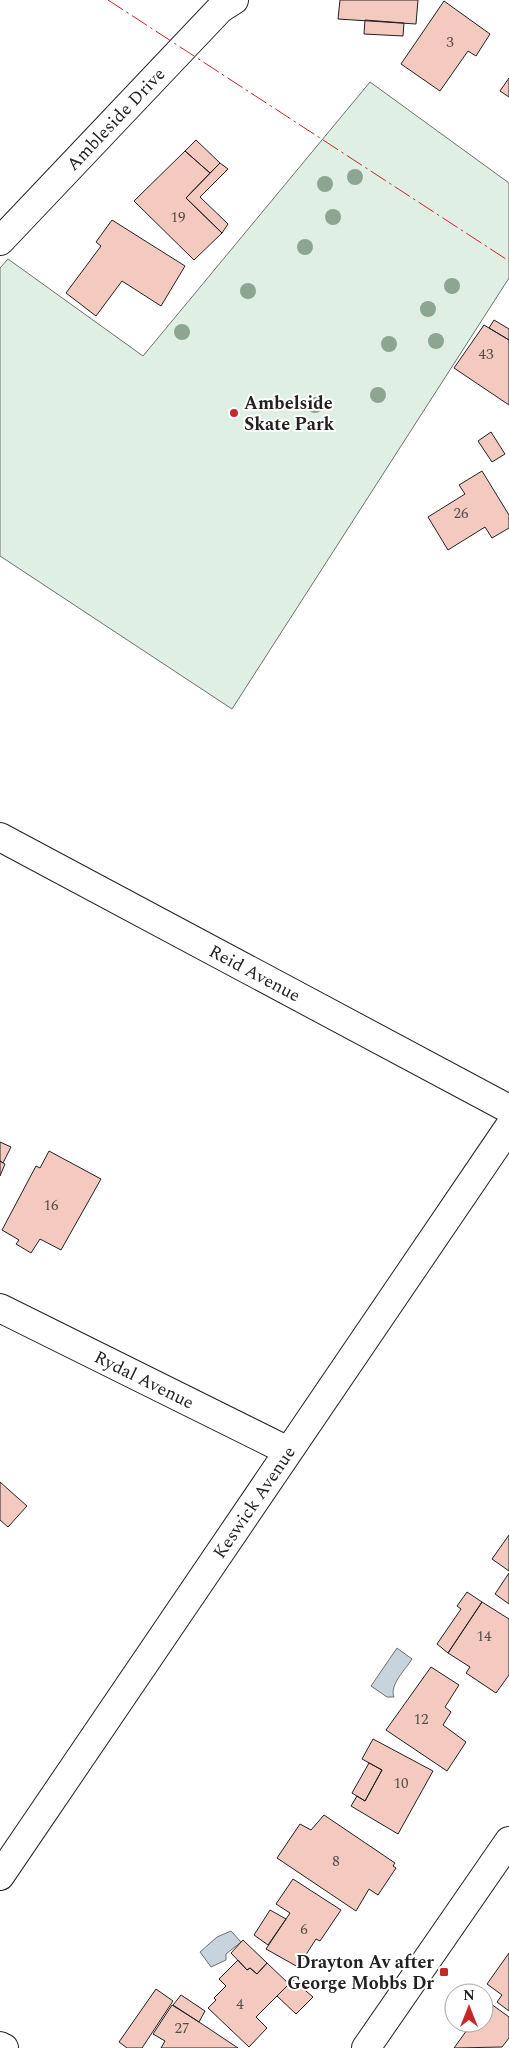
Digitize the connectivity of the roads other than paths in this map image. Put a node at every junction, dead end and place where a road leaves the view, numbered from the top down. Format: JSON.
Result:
{"nodes":[{"id":1,"x":234,"y":0,"type":"edge"},
{"id":2,"x":0,"y":241,"type":"edge"},
{"id":3,"x":0,"y":837,"type":"edge"},
{"id":4,"x":509,"y":1109,"type":"edge"},
{"id":5,"x":509,"y":1127,"type":"edge"},
{"id":6,"x":0,"y":1308,"type":"edge"},
{"id":7,"x":288,"y":1451,"type":"junction"},
{"id":8,"x":509,"y":1841,"type":"edge"},
{"id":9,"x":501,"y":1869,"type":"edge"},
{"id":10,"x":0,"y":1876,"type":"edge"},
{"id":11,"x":0,"y":2046,"type":"edge"},
{"id":12,"x":4,"y":2048,"type":"edge"},
{"id":13,"x":366,"y":2048,"type":"edge"}],
"edges":[{"from":1,"to":2,"type":"street","name":"Ambleside Drive"},
{"from":3,"to":4,"type":"street","name":"Reid Avenue"},
{"from":5,"to":7,"type":"street","name":"Keswick Avenue"},
{"from":6,"to":7,"type":"street","name":"Rydal Avenue"},
{"from":7,"to":10,"type":"street","name":"Keswick Avenue"},
{"from":8,"to":9,"type":"street"},
{"from":9,"to":13,"type":"street"},
{"from":11,"to":12,"type":"street"}]}
